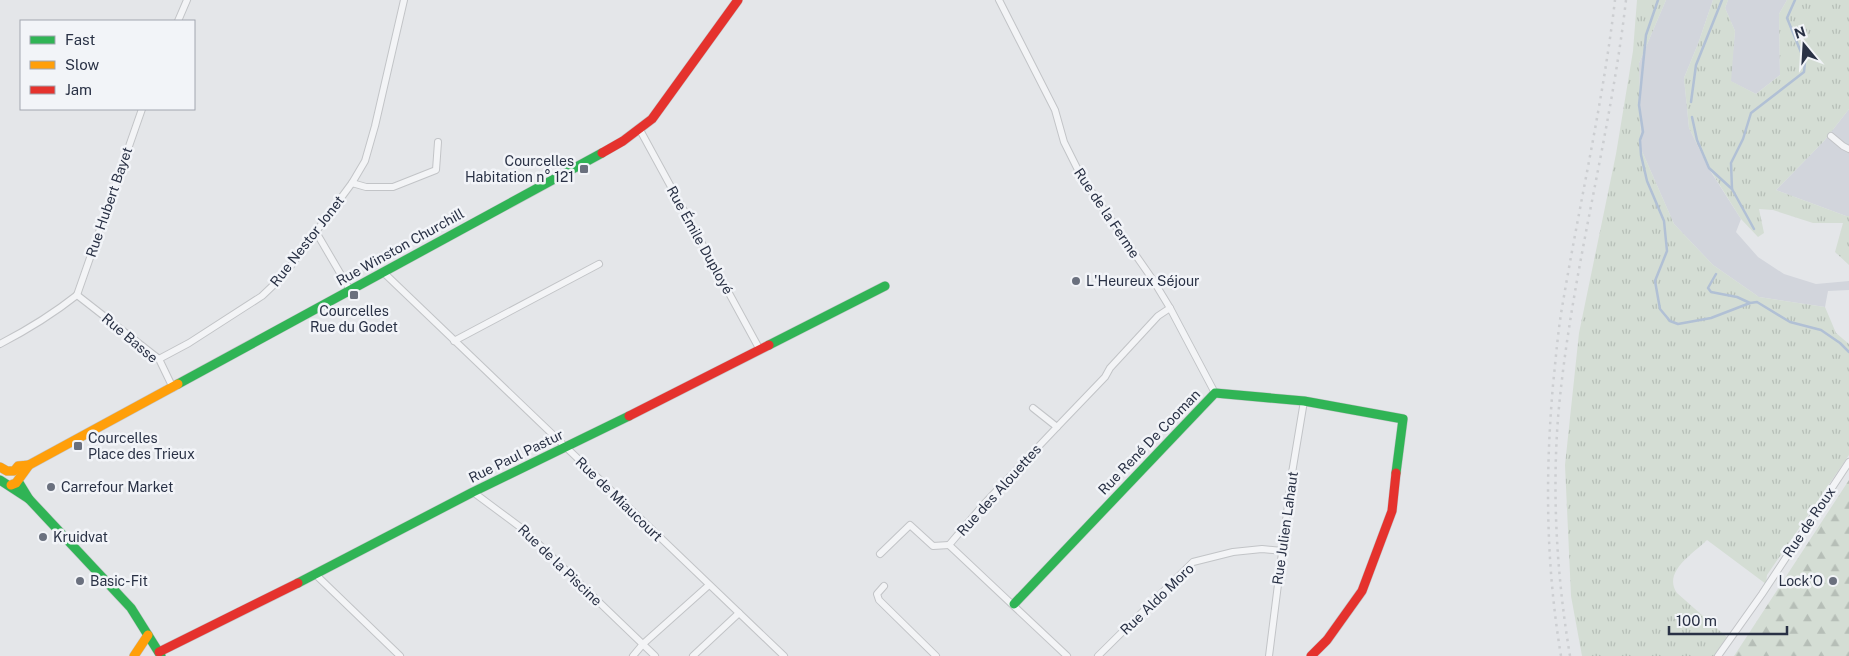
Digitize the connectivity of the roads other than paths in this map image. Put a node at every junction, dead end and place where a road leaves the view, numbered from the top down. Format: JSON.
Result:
{"nodes":[{"id":1,"x":187,"y":0,"type":"edge"},
{"id":2,"x":404,"y":0,"type":"edge"},
{"id":3,"x":999,"y":0,"type":"edge"},
{"id":4,"x":736,"y":1,"type":"edge"},
{"id":5,"x":178,"y":20,"type":"edge"},
{"id":6,"x":142,"y":110,"type":"edge"},
{"id":7,"x":640,"y":130,"type":"junction"},
{"id":8,"x":1831,"y":136,"type":"dead end"},
{"id":9,"x":438,"y":142,"type":"dead end"},
{"id":10,"x":1849,"y":149,"type":"edge"},
{"id":11,"x":352,"y":183,"type":"junction"},
{"id":12,"x":316,"y":232,"type":"junction"},
{"id":13,"x":599,"y":264,"type":"dead end"},
{"id":14,"x":383,"y":272,"type":"junction"},
{"id":15,"x":885,"y":286,"type":"dead end"},
{"id":16,"x":350,"y":290,"type":"junction"},
{"id":17,"x":77,"y":295,"type":"junction"},
{"id":18,"x":1170,"y":308,"type":"junction"},
{"id":19,"x":454,"y":341,"type":"junction"},
{"id":20,"x":0,"y":344,"type":"edge"},
{"id":21,"x":760,"y":350,"type":"junction"},
{"id":22,"x":159,"y":359,"type":"junction"},
{"id":23,"x":173,"y":388,"type":"junction"},
{"id":24,"x":1215,"y":393,"type":"junction"},
{"id":25,"x":1304,"y":401,"type":"junction"},
{"id":26,"x":1033,"y":408,"type":"dead end"},
{"id":27,"x":1057,"y":427,"type":"junction"},
{"id":28,"x":565,"y":448,"type":"junction"},
{"id":29,"x":1849,"y":462,"type":"edge"},
{"id":30,"x":9,"y":477,"type":"edge"},
{"id":31,"x":472,"y":492,"type":"junction"},
{"id":32,"x":950,"y":546,"type":"junction"},
{"id":33,"x":1282,"y":551,"type":"junction"},
{"id":34,"x":880,"y":554,"type":"dead end"},
{"id":35,"x":315,"y":574,"type":"junction"},
{"id":36,"x":709,"y":585,"type":"junction"},
{"id":37,"x":884,"y":586,"type":"dead end"},
{"id":38,"x":1014,"y":604,"type":"junction"},
{"id":39,"x":739,"y":613,"type":"junction"},
{"id":40,"x":148,"y":635,"type":"junction"},
{"id":41,"x":643,"y":644,"type":"junction"},
{"id":42,"x":1060,"y":650,"type":"junction"},
{"id":43,"x":160,"y":654,"type":"edge"},
{"id":44,"x":134,"y":656,"type":"edge"},
{"id":45,"x":400,"y":656,"type":"edge"},
{"id":46,"x":633,"y":656,"type":"edge"},
{"id":47,"x":655,"y":656,"type":"edge"},
{"id":48,"x":693,"y":656,"type":"edge"},
{"id":49,"x":784,"y":656,"type":"edge"},
{"id":50,"x":936,"y":656,"type":"edge"},
{"id":51,"x":1054,"y":656,"type":"edge"},
{"id":52,"x":1067,"y":656,"type":"edge"},
{"id":53,"x":1098,"y":656,"type":"edge"},
{"id":54,"x":1269,"y":656,"type":"edge"},
{"id":55,"x":1311,"y":656,"type":"edge"},
{"id":56,"x":1718,"y":656,"type":"edge"}],
"edges":[{"from":1,"to":5,"type":"street"},
{"from":2,"to":11,"type":"street","name":"Rue Nestor Jonet"},
{"from":3,"to":18,"type":"street","name":"Rue de la Ferme"},
{"from":4,"to":7,"type":"street","name":"Rue Winston Churchill"},
{"from":6,"to":17,"type":"street","name":"Rue Hubert Bayet"},
{"from":7,"to":14,"type":"street","name":"Rue Winston Churchill"},
{"from":7,"to":21,"type":"street","name":"Rue Émile Duployé"},
{"from":8,"to":10,"type":"street"},
{"from":9,"to":11,"type":"street","name":"Rue Nestor Jonet"},
{"from":11,"to":12,"type":"street","name":"Rue Nestor Jonet"},
{"from":12,"to":16,"type":"street"},
{"from":12,"to":22,"type":"street","name":"Rue Nestor Jonet"},
{"from":13,"to":19,"type":"street"},
{"from":14,"to":16,"type":"street","name":"Rue Winston Churchill"},
{"from":14,"to":19,"type":"street","name":"Rue de Miaucourt"},
{"from":15,"to":21,"type":"street","name":"Rue Paul Pastur"},
{"from":16,"to":23,"type":"street","name":"Rue Winston Churchill"},
{"from":17,"to":20,"type":"street"},
{"from":17,"to":22,"type":"street","name":"Rue Basse"},
{"from":18,"to":24,"type":"street","name":"Rue de la Ferme"},
{"from":18,"to":27,"type":"street","name":"Rue des Alouettes"},
{"from":19,"to":28,"type":"street","name":"Rue de Miaucourt"},
{"from":21,"to":28,"type":"street","name":"Rue Paul Pastur"},
{"from":22,"to":23,"type":"street","name":"Rue Basse"},
{"from":23,"to":30,"type":"street","name":"Rue Winston Churchill"},
{"from":24,"to":25,"type":"street","name":"Rue René De Cooman"},
{"from":24,"to":38,"type":"street","name":"Rue René De Cooman"},
{"from":25,"to":33,"type":"street","name":"Rue Julien Lahaut"},
{"from":25,"to":55,"type":"street","name":"Rue René De Cooman"},
{"from":26,"to":27,"type":"street"},
{"from":27,"to":32,"type":"street","name":"Rue des Alouettes"},
{"from":28,"to":31,"type":"street","name":"Rue Paul Pastur"},
{"from":28,"to":36,"type":"street","name":"Rue de Miaucourt"},
{"from":29,"to":56,"type":"street","name":"Rue de Roux"},
{"from":30,"to":40,"type":"street"},
{"from":31,"to":35,"type":"street","name":"Rue Paul Pastur"},
{"from":31,"to":41,"type":"street","name":"Rue de la Piscine"},
{"from":32,"to":34,"type":"street"},
{"from":32,"to":38,"type":"street","name":"Rue des Alouettes"},
{"from":33,"to":53,"type":"street","name":"Rue Aldo Moro"},
{"from":33,"to":54,"type":"street","name":"Rue Julien Lahaut"},
{"from":35,"to":43,"type":"street","name":"Rue Paul Pastur"},
{"from":35,"to":45,"type":"street"},
{"from":36,"to":39,"type":"street","name":"Rue de Miaucourt"},
{"from":36,"to":41,"type":"street"},
{"from":37,"to":50,"type":"street"},
{"from":38,"to":42,"type":"street","name":"Rue des Alouettes"},
{"from":39,"to":48,"type":"street"},
{"from":39,"to":49,"type":"street","name":"Rue de Miaucourt"},
{"from":40,"to":43,"type":"street"},
{"from":40,"to":44,"type":"street"},
{"from":41,"to":46,"type":"street"},
{"from":41,"to":47,"type":"street","name":"Rue de la Piscine"},
{"from":42,"to":51,"type":"street"},
{"from":42,"to":52,"type":"street","name":"Rue des Alouettes"}]}
